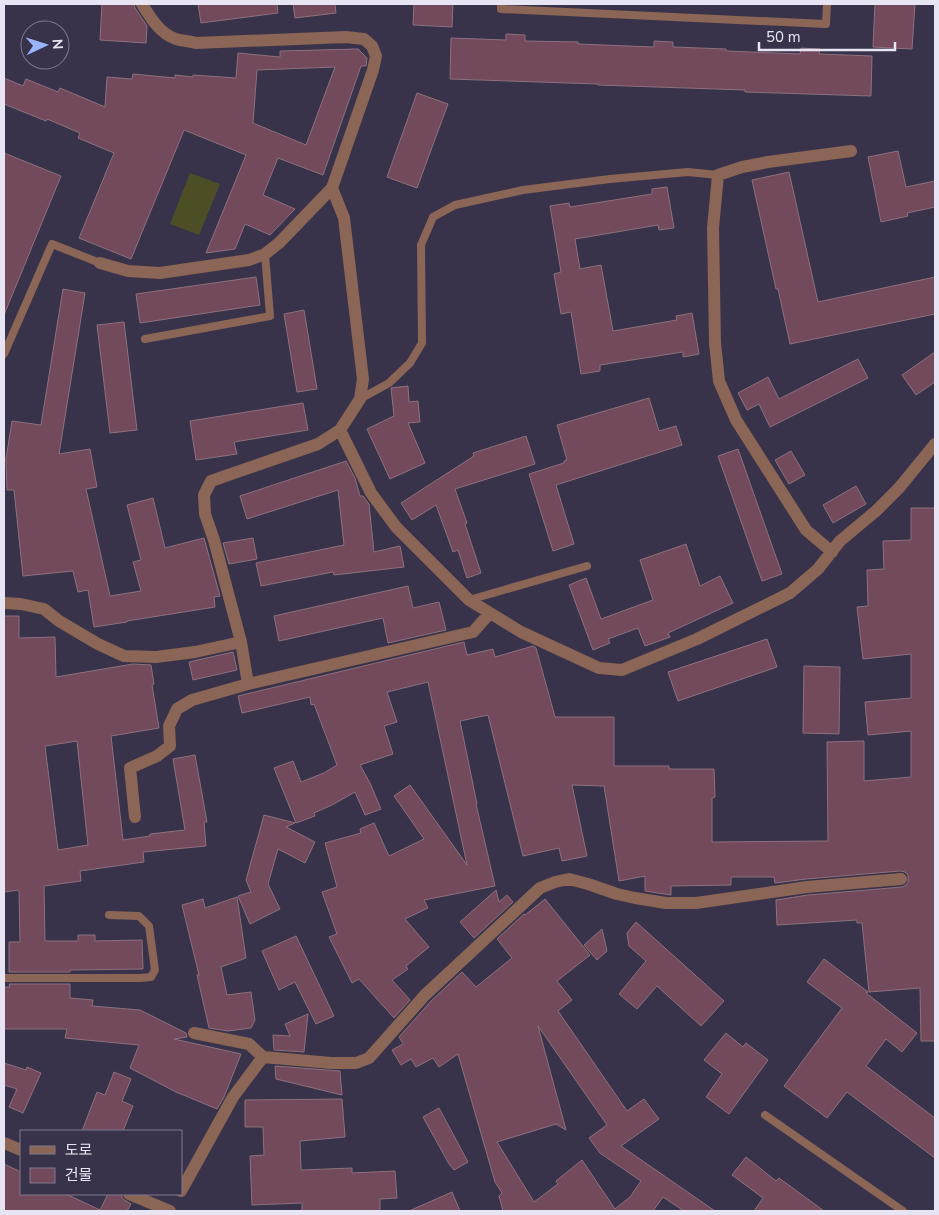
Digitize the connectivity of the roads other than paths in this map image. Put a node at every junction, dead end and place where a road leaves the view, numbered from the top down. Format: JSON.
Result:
{"nodes":[{"id":1,"x":142,"y":4,"type":"edge"},
{"id":2,"x":501,"y":4,"type":"edge"},
{"id":3,"x":827,"y":4,"type":"edge"},
{"id":4,"x":851,"y":152,"type":"dead end"},
{"id":5,"x":718,"y":175,"type":"junction"},
{"id":6,"x":332,"y":188,"type":"junction"},
{"id":7,"x":264,"y":254,"type":"junction"},
{"id":8,"x":100,"y":263,"type":"joint"},
{"id":9,"x":145,"y":339,"type":"dead end"},
{"id":10,"x":4,"y":354,"type":"edge"},
{"id":11,"x":360,"y":399,"type":"junction"},
{"id":12,"x":340,"y":430,"type":"junction"},
{"id":13,"x":935,"y":444,"type":"edge"},
{"id":14,"x":832,"y":552,"type":"junction"},
{"id":15,"x":587,"y":566,"type":"dead end"},
{"id":16,"x":469,"y":600,"type":"junction"},
{"id":17,"x":4,"y":603,"type":"edge"},
{"id":18,"x":490,"y":613,"type":"junction"},
{"id":19,"x":240,"y":642,"type":"junction"},
{"id":20,"x":248,"y":684,"type":"junction"},
{"id":21,"x":135,"y":817,"type":"dead end"},
{"id":22,"x":901,"y":879,"type":"dead end"},
{"id":23,"x":109,"y":915,"type":"dead end"},
{"id":24,"x":4,"y":978,"type":"edge"},
{"id":25,"x":194,"y":1033,"type":"dead end"},
{"id":26,"x":263,"y":1057,"type":"junction"},
{"id":27,"x":765,"y":1115,"type":"dead end"},
{"id":28,"x":4,"y":1143,"type":"edge"},
{"id":29,"x":20,"y":1150,"type":"edge"},
{"id":30,"x":182,"y":1191,"type":"edge"},
{"id":31,"x":131,"y":1195,"type":"edge"},
{"id":32,"x":180,"y":1195,"type":"edge"},
{"id":33,"x":170,"y":1211,"type":"edge"},
{"id":34,"x":903,"y":1211,"type":"edge"}],
"edges":[{"from":1,"to":6,"type":"street"},
{"from":2,"to":3,"type":"lane"},
{"from":4,"to":5,"type":"street"},
{"from":5,"to":11,"type":"lane"},
{"from":5,"to":14,"type":"street"},
{"from":6,"to":7,"type":"street"},
{"from":6,"to":11,"type":"street"},
{"from":7,"to":8,"type":"street"},
{"from":7,"to":9,"type":"lane"},
{"from":8,"to":10,"type":"lane"},
{"from":11,"to":12,"type":"street"},
{"from":12,"to":16,"type":"street"},
{"from":12,"to":19,"type":"street"},
{"from":13,"to":14,"type":"street"},
{"from":14,"to":18,"type":"street"},
{"from":15,"to":16,"type":"lane"},
{"from":16,"to":18,"type":"street"},
{"from":17,"to":19,"type":"street"},
{"from":18,"to":20,"type":"street"},
{"from":19,"to":20,"type":"street"},
{"from":20,"to":21,"type":"street"},
{"from":22,"to":26,"type":"street"},
{"from":23,"to":24,"type":"lane"},
{"from":25,"to":26,"type":"street"},
{"from":26,"to":30,"type":"street"},
{"from":27,"to":34,"type":"lane"},
{"from":28,"to":29,"type":"street"},
{"from":31,"to":33,"type":"street"},
{"from":32,"to":33,"type":"street"}]}
